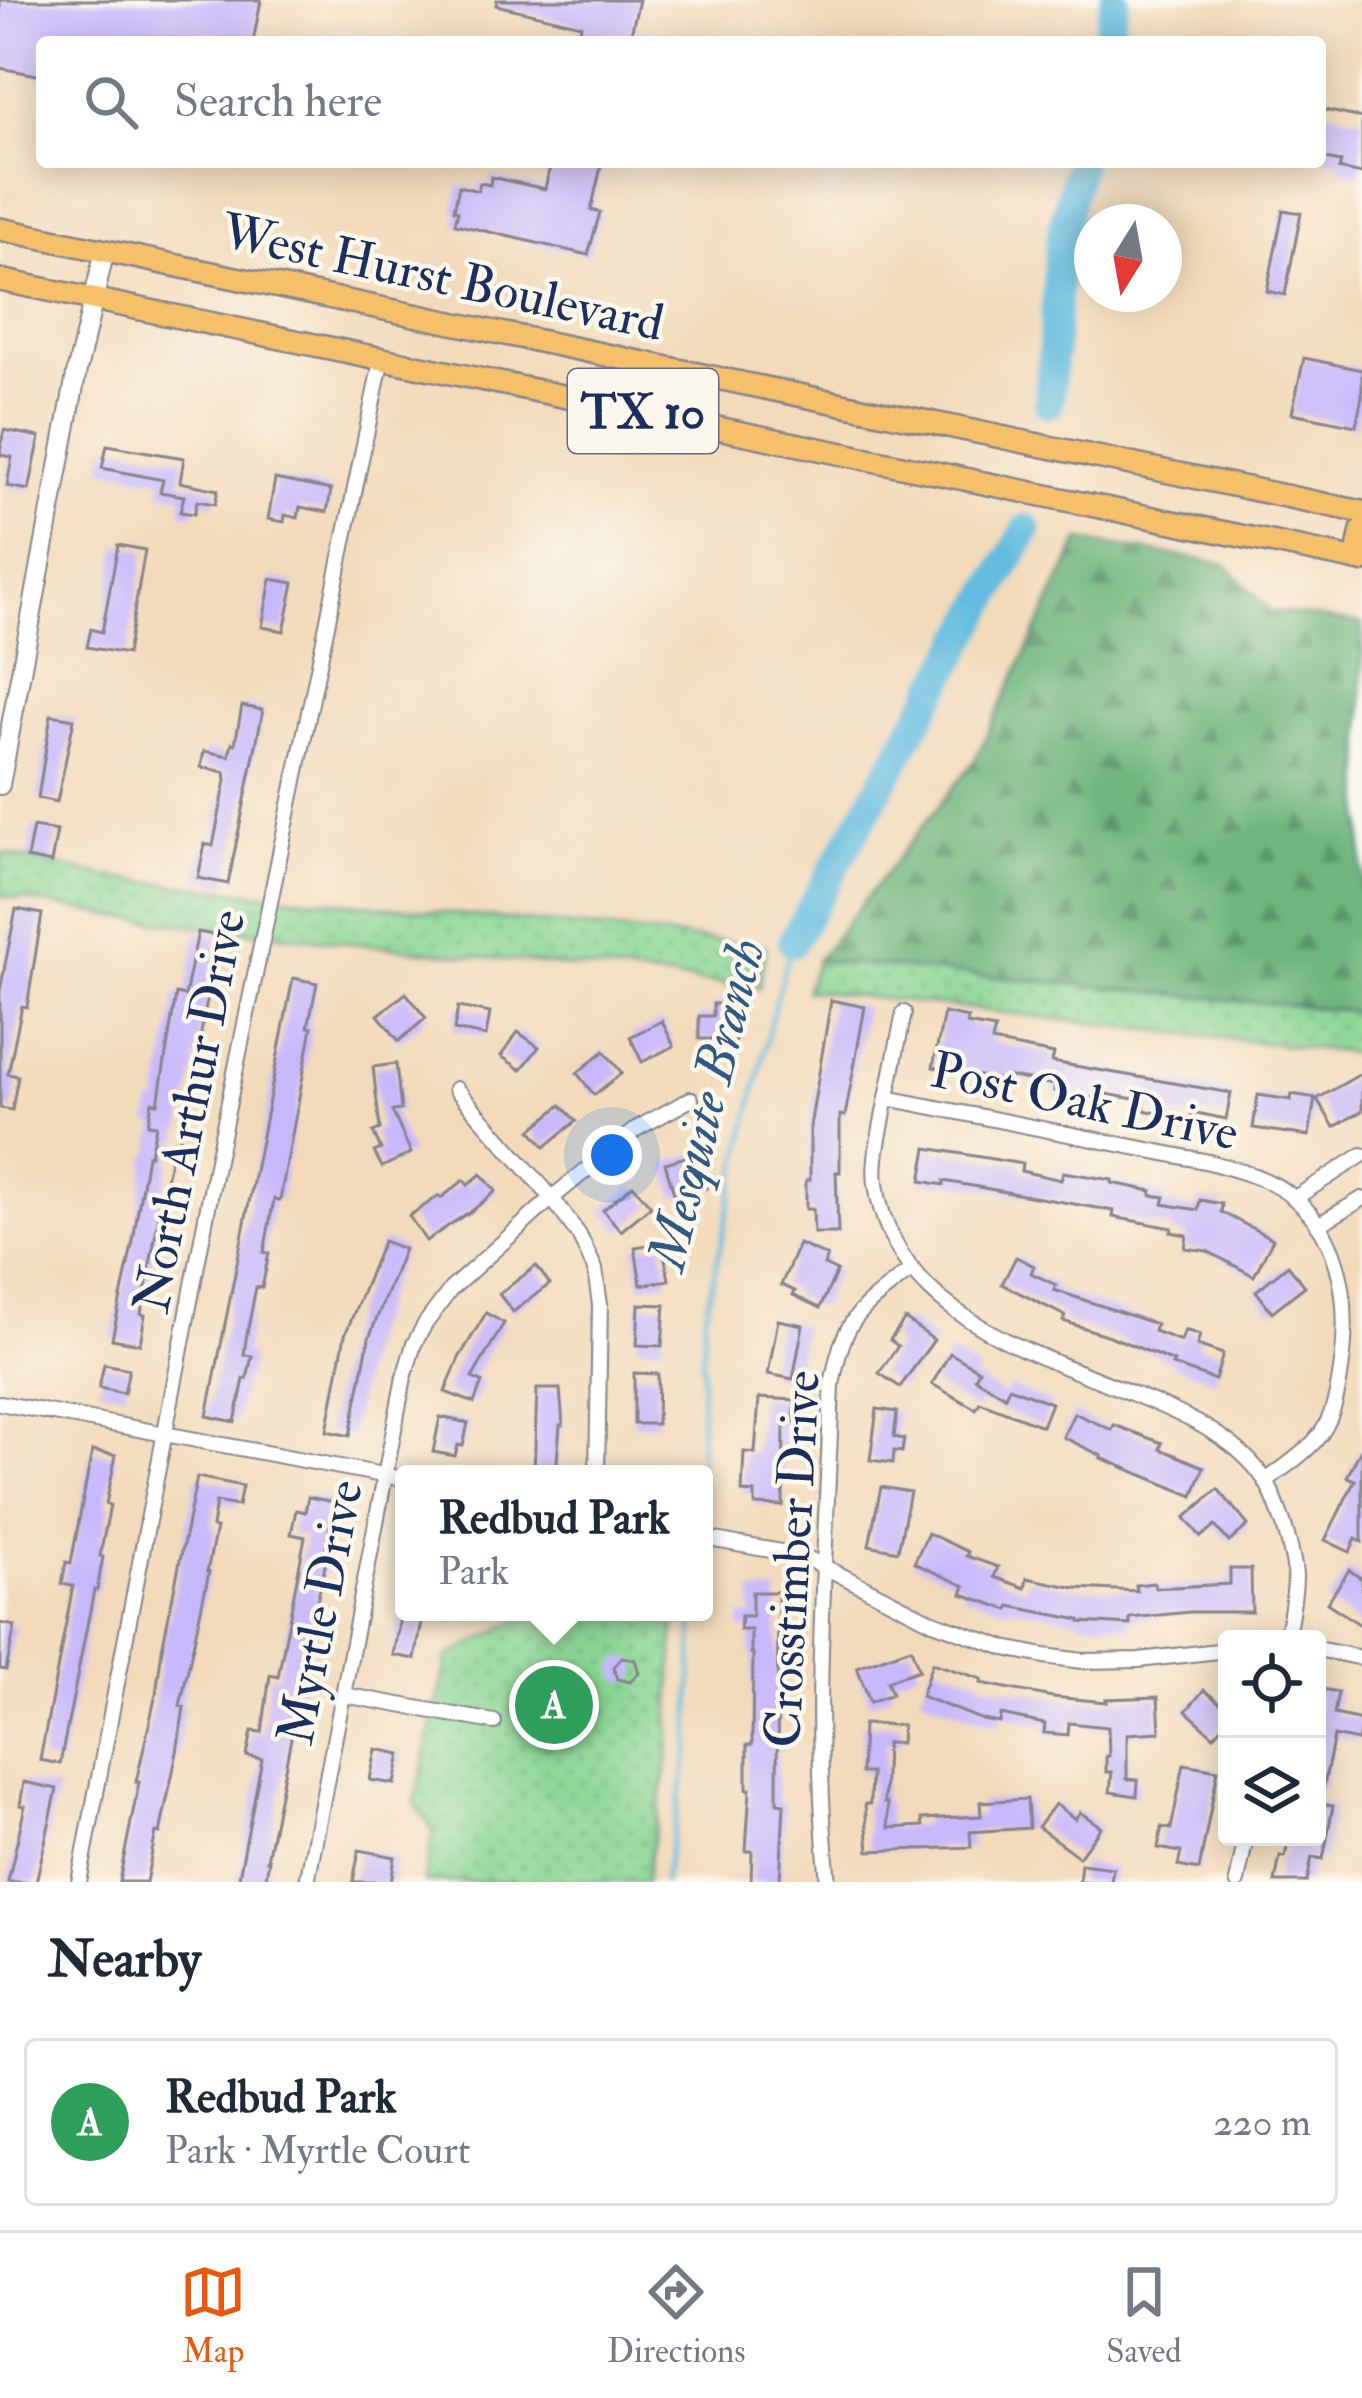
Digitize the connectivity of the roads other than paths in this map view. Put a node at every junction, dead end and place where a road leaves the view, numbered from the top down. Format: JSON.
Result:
{"nodes":[{"id":1,"x":0,"y":229,"type":"edge"},
{"id":2,"x":105,"y":250,"type":"junction"},
{"id":3,"x":0,"y":280,"type":"edge"},
{"id":4,"x":94,"y":298,"type":"junction"},
{"id":5,"x":382,"y":357,"type":"junction"},
{"id":6,"x":1362,"y":512,"type":"edge"},
{"id":7,"x":1362,"y":530,"type":"edge"},
{"id":8,"x":1359,"y":560,"type":"edge"},
{"id":9,"x":0,"y":785,"type":"edge"},
{"id":10,"x":904,"y":1013,"type":"dead end"},
{"id":11,"x":456,"y":1089,"type":"dead end"},
{"id":12,"x":887,"y":1098,"type":"junction"},
{"id":13,"x":691,"y":1099,"type":"dead end"},
{"id":14,"x":1362,"y":1155,"type":"edge"},
{"id":15,"x":552,"y":1198,"type":"junction"},
{"id":16,"x":1295,"y":1198,"type":"junction"},
{"id":17,"x":1362,"y":1199,"type":"edge"},
{"id":18,"x":1318,"y":1226,"type":"junction"},
{"id":19,"x":912,"y":1269,"type":"junction"},
{"id":20,"x":0,"y":1402,"type":"edge"},
{"id":21,"x":166,"y":1434,"type":"junction"},
{"id":22,"x":597,"y":1465,"type":"edge"},
{"id":23,"x":384,"y":1475,"type":"junction"},
{"id":24,"x":395,"y":1477,"type":"edge"},
{"id":25,"x":1266,"y":1480,"type":"junction"},
{"id":26,"x":713,"y":1540,"type":"edge"},
{"id":27,"x":825,"y":1566,"type":"junction"},
{"id":28,"x":1287,"y":1630,"type":"edge"},
{"id":29,"x":1218,"y":1651,"type":"edge"},
{"id":30,"x":1326,"y":1651,"type":"edge"},
{"id":31,"x":1362,"y":1658,"type":"edge"},
{"id":32,"x":344,"y":1695,"type":"junction"},
{"id":33,"x":494,"y":1723,"type":"dead end"},
{"id":34,"x":1244,"y":1846,"type":"edge"},
{"id":35,"x":79,"y":1882,"type":"edge"},
{"id":36,"x":307,"y":1882,"type":"edge"},
{"id":37,"x":828,"y":1882,"type":"edge"},
{"id":38,"x":1237,"y":1882,"type":"edge"}],
"edges":[{"from":1,"to":2,"type":"main road","name":"West Hurst Boulevard","number":"TX 10"},
{"from":2,"to":4,"type":"street"},
{"from":2,"to":6,"type":"main road","name":"West Hurst Boulevard","number":"TX 10"},
{"from":3,"to":4,"type":"main road","name":"West Hurst Boulevard","number":"TX 10"},
{"from":4,"to":5,"type":"main road","name":"West Hurst Boulevard","number":"TX 10"},
{"from":4,"to":9,"type":"street"},
{"from":5,"to":8,"type":"main road","name":"West Hurst Boulevard","number":"TX 10"},
{"from":5,"to":21,"type":"street","name":"North Arthur Drive"},
{"from":7,"to":8,"type":"main road"},
{"from":10,"to":12,"type":"street"},
{"from":11,"to":15,"type":"street"},
{"from":12,"to":16,"type":"street","name":"Post Oak Drive"},
{"from":12,"to":19,"type":"street"},
{"from":13,"to":15,"type":"street","name":"Myrtle Drive"},
{"from":14,"to":16,"type":"street"},
{"from":15,"to":22,"type":"street"},
{"from":15,"to":23,"type":"street","name":"Myrtle Drive"},
{"from":16,"to":18,"type":"street","name":"Post Oak Drive"},
{"from":17,"to":18,"type":"street"},
{"from":18,"to":25,"type":"street","name":"Post Oak Drive"},
{"from":19,"to":25,"type":"street"},
{"from":19,"to":27,"type":"street","name":"Crosstimber Drive"},
{"from":20,"to":21,"type":"street"},
{"from":21,"to":23,"type":"street"},
{"from":21,"to":35,"type":"street","name":"North Arthur Drive"},
{"from":23,"to":24,"type":"street"},
{"from":23,"to":32,"type":"street","name":"Myrtle Drive"},
{"from":25,"to":28,"type":"street"},
{"from":26,"to":27,"type":"street"},
{"from":27,"to":29,"type":"street"},
{"from":27,"to":37,"type":"street","name":"Crosstimber Drive"},
{"from":30,"to":31,"type":"street"},
{"from":32,"to":33,"type":"street"},
{"from":32,"to":36,"type":"street","name":"Myrtle Drive"},
{"from":34,"to":38,"type":"street"}]}
